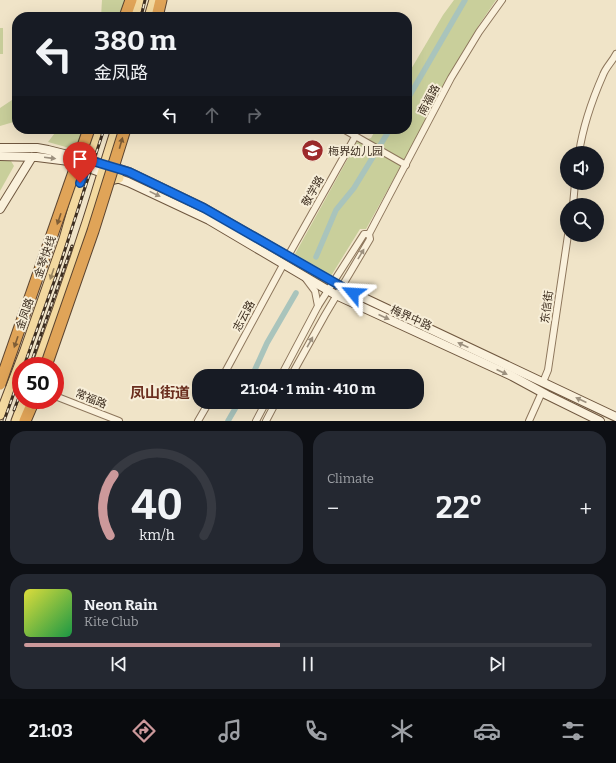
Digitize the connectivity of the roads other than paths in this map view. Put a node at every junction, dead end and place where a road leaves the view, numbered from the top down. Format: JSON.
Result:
{"nodes":[{"id":1,"x":130,"y":0,"type":"edge"},
{"id":2,"x":140,"y":0,"type":"edge"},
{"id":3,"x":154,"y":0,"type":"edge"},
{"id":4,"x":161,"y":0,"type":"edge"},
{"id":5,"x":502,"y":0,"type":"edge"},
{"id":6,"x":126,"y":12,"type":"edge"},
{"id":7,"x":136,"y":12,"type":"edge"},
{"id":8,"x":150,"y":12,"type":"edge"},
{"id":9,"x":158,"y":12,"type":"edge"},
{"id":10,"x":615,"y":56,"type":"edge"},
{"id":11,"x":88,"y":134,"type":"edge"},
{"id":12,"x":97,"y":134,"type":"edge"},
{"id":13,"x":114,"y":134,"type":"edge"},
{"id":14,"x":123,"y":134,"type":"edge"},
{"id":15,"x":350,"y":134,"type":"edge"},
{"id":16,"x":355,"y":137,"type":"junction"},
{"id":17,"x":580,"y":146,"type":"edge"},
{"id":18,"x":0,"y":148,"type":"edge"},
{"id":19,"x":0,"y":156,"type":"edge"},
{"id":20,"x":32,"y":157,"type":"junction"},
{"id":21,"x":68,"y":161,"type":"junction"},
{"id":22,"x":88,"y":164,"type":"junction"},
{"id":23,"x":406,"y":165,"type":"junction"},
{"id":24,"x":103,"y":168,"type":"junction"},
{"id":25,"x":119,"y":178,"type":"junction"},
{"id":26,"x":80,"y":183,"type":"junction"},
{"id":27,"x":97,"y":187,"type":"junction"},
{"id":28,"x":0,"y":209,"type":"edge"},
{"id":29,"x":369,"y":234,"type":"junction"},
{"id":30,"x":567,"y":242,"type":"edge"},
{"id":31,"x":273,"y":247,"type":"junction"},
{"id":32,"x":268,"y":256,"type":"junction"},
{"id":33,"x":288,"y":256,"type":"junction"},
{"id":34,"x":283,"y":265,"type":"junction"},
{"id":35,"x":306,"y":279,"type":"junction"},
{"id":36,"x":332,"y":282,"type":"junction"},
{"id":37,"x":341,"y":287,"type":"junction"},
{"id":38,"x":327,"y":290,"type":"junction"},
{"id":39,"x":336,"y":295,"type":"junction"},
{"id":40,"x":318,"y":306,"type":"junction"},
{"id":41,"x":40,"y":357,"type":"edge"},
{"id":42,"x":49,"y":357,"type":"edge"},
{"id":43,"x":227,"y":369,"type":"edge"},
{"id":44,"x":285,"y":369,"type":"edge"},
{"id":45,"x":295,"y":369,"type":"edge"},
{"id":46,"x":543,"y":382,"type":"junction"},
{"id":47,"x":0,"y":384,"type":"edge"},
{"id":48,"x":542,"y":392,"type":"junction"},
{"id":49,"x":64,"y":400,"type":"edge"},
{"id":50,"x":21,"y":409,"type":"edge"},
{"id":51,"x":31,"y":409,"type":"edge"},
{"id":52,"x":205,"y":409,"type":"edge"},
{"id":53,"x":262,"y":409,"type":"edge"},
{"id":54,"x":272,"y":409,"type":"edge"},
{"id":55,"x":0,"y":415,"type":"edge"},
{"id":56,"x":616,"y":416,"type":"edge"},
{"id":57,"x":16,"y":421,"type":"edge"},
{"id":58,"x":26,"y":421,"type":"edge"},
{"id":59,"x":119,"y":421,"type":"edge"},
{"id":60,"x":198,"y":421,"type":"edge"},
{"id":61,"x":256,"y":421,"type":"edge"},
{"id":62,"x":266,"y":421,"type":"edge"},
{"id":63,"x":529,"y":421,"type":"edge"},
{"id":64,"x":600,"y":421,"type":"edge"}],
"edges":[{"from":1,"to":6,"type":"highway"},
{"from":2,"to":7,"type":"main road"},
{"from":3,"to":8,"type":"main road"},
{"from":4,"to":9,"type":"highway"},
{"from":5,"to":23,"type":"street","name":"南福路"},
{"from":10,"to":17,"type":"street"},
{"from":11,"to":47,"type":"highway","name":"金琴快线","one_way":true,"bridge":true},
{"from":12,"to":22,"type":"main road","name":"金凤路"},
{"from":13,"to":24,"type":"main road"},
{"from":42,"to":14,"type":"highway","one_way":true,"bridge":true},
{"from":15,"to":16,"type":"street"},
{"from":16,"to":23,"type":"street"},
{"from":16,"to":33,"type":"street","name":"敬学路"},
{"from":18,"to":22,"type":"main road"},
{"from":19,"to":20,"type":"main road"},
{"from":20,"to":21,"type":"main road","one_way":true},
{"from":20,"to":28,"type":"main road"},
{"from":21,"to":22,"type":"main road"},
{"from":21,"to":26,"type":"main road"},
{"from":22,"to":24,"type":"main road","name":"梅界中路"},
{"from":22,"to":26,"type":"main road","name":"金凤路"},
{"from":23,"to":29,"type":"street","name":"南福路"},
{"from":24,"to":25,"type":"main road","name":"梅界中路"},
{"from":24,"to":27,"type":"main road"},
{"from":24,"to":31,"type":"main road","name":"梅界中路"},
{"from":25,"to":27,"type":"main road"},
{"from":25,"to":32,"type":"main road","name":"梅界中路","one_way":true},
{"from":26,"to":55,"type":"main road","name":"金凤路","one_way":true},
{"from":27,"to":41,"type":"main road"},
{"from":29,"to":36,"type":"street"},
{"from":37,"to":29,"type":"street","one_way":true},
{"from":30,"to":46,"type":"street","name":"东信街"},
{"from":31,"to":32,"type":"street"},
{"from":31,"to":33,"type":"main road","name":"梅界中路"},
{"from":32,"to":34,"type":"main road","name":"梅界中路"},
{"from":33,"to":36,"type":"main road","name":"梅界中路"},
{"from":34,"to":35,"type":"main road","name":"梅界中路"},
{"from":34,"to":43,"type":"street","name":"志云路"},
{"from":35,"to":38,"type":"main road","name":"梅界中路"},
{"from":35,"to":40,"type":"street"},
{"from":36,"to":37,"type":"main road","name":"梅界中路"},
{"from":36,"to":38,"type":"street"},
{"from":37,"to":39,"type":"street"},
{"from":46,"to":37,"type":"main road","name":"梅界中路","one_way":true},
{"from":38,"to":39,"type":"main road","name":"梅界中路"},
{"from":38,"to":40,"type":"street"},
{"from":45,"to":39,"type":"street","one_way":true},
{"from":39,"to":48,"type":"main road","name":"梅界中路","one_way":true},
{"from":40,"to":44,"type":"street"},
{"from":56,"to":46,"type":"main road","name":"梅界中路","one_way":true},
{"from":48,"to":63,"type":"street"},
{"from":48,"to":64,"type":"main road","name":"梅界中路"},
{"from":49,"to":59,"type":"street","name":"常福路"},
{"from":50,"to":57,"type":"main road"},
{"from":51,"to":58,"type":"highway"},
{"from":52,"to":60,"type":"street"},
{"from":53,"to":61,"type":"street"},
{"from":54,"to":62,"type":"street"}]}
